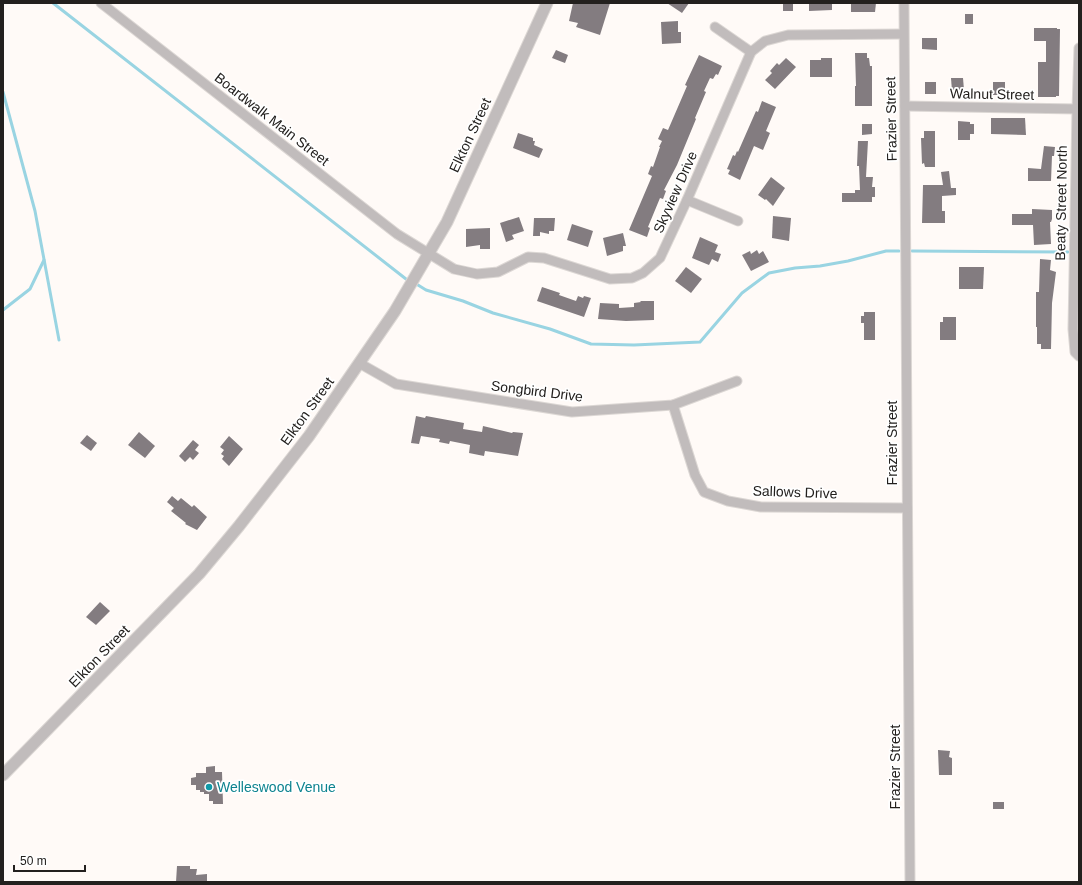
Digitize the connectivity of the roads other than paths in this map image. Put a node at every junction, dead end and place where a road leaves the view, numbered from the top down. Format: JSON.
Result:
{"nodes":[{"id":1,"x":101,"y":3,"type":"edge"},
{"id":2,"x":547,"y":3,"type":"edge"},
{"id":3,"x":904,"y":3,"type":"edge"},
{"id":4,"x":715,"y":27,"type":"dead end"},
{"id":5,"x":903,"y":34,"type":"junction"},
{"id":6,"x":1079,"y":48,"type":"edge"},
{"id":7,"x":751,"y":52,"type":"junction"},
{"id":8,"x":905,"y":106,"type":"junction"},
{"id":9,"x":1078,"y":109,"type":"edge"},
{"id":10,"x":687,"y":200,"type":"junction"},
{"id":11,"x":738,"y":221,"type":"dead end"},
{"id":12,"x":428,"y":254,"type":"junction"},
{"id":13,"x":1079,"y":356,"type":"edge"},
{"id":14,"x":359,"y":363,"type":"junction"},
{"id":15,"x":738,"y":381,"type":"dead end"},
{"id":16,"x":673,"y":405,"type":"junction"},
{"id":17,"x":907,"y":508,"type":"junction"},
{"id":18,"x":3,"y":775,"type":"edge"},
{"id":19,"x":910,"y":882,"type":"edge"}],
"edges":[{"from":1,"to":12,"type":"street","name":"Boardwalk Main Street"},
{"from":2,"to":12,"type":"street","name":"Elkton Street"},
{"from":3,"to":5,"type":"street","name":"Frazier Street"},
{"from":4,"to":7,"type":"street"},
{"from":5,"to":7,"type":"street"},
{"from":5,"to":8,"type":"street","name":"Frazier Street"},
{"from":6,"to":9,"type":"street","name":"Beaty Street North"},
{"from":7,"to":10,"type":"street","name":"Skyview Drive"},
{"from":8,"to":9,"type":"street","name":"Walnut Street"},
{"from":8,"to":17,"type":"street","name":"Frazier Street"},
{"from":9,"to":13,"type":"street","name":"Beaty Street North"},
{"from":10,"to":11,"type":"street"},
{"from":10,"to":12,"type":"street","name":"Skyview Drive"},
{"from":12,"to":14,"type":"street","name":"Elkton Street"},
{"from":14,"to":16,"type":"street","name":"Songbird Drive"},
{"from":14,"to":18,"type":"street","name":"Elkton Street"},
{"from":15,"to":16,"type":"street","name":"Songbird Drive"},
{"from":16,"to":17,"type":"street","name":"Sallows Drive"},
{"from":17,"to":19,"type":"street","name":"Frazier Street"}]}
